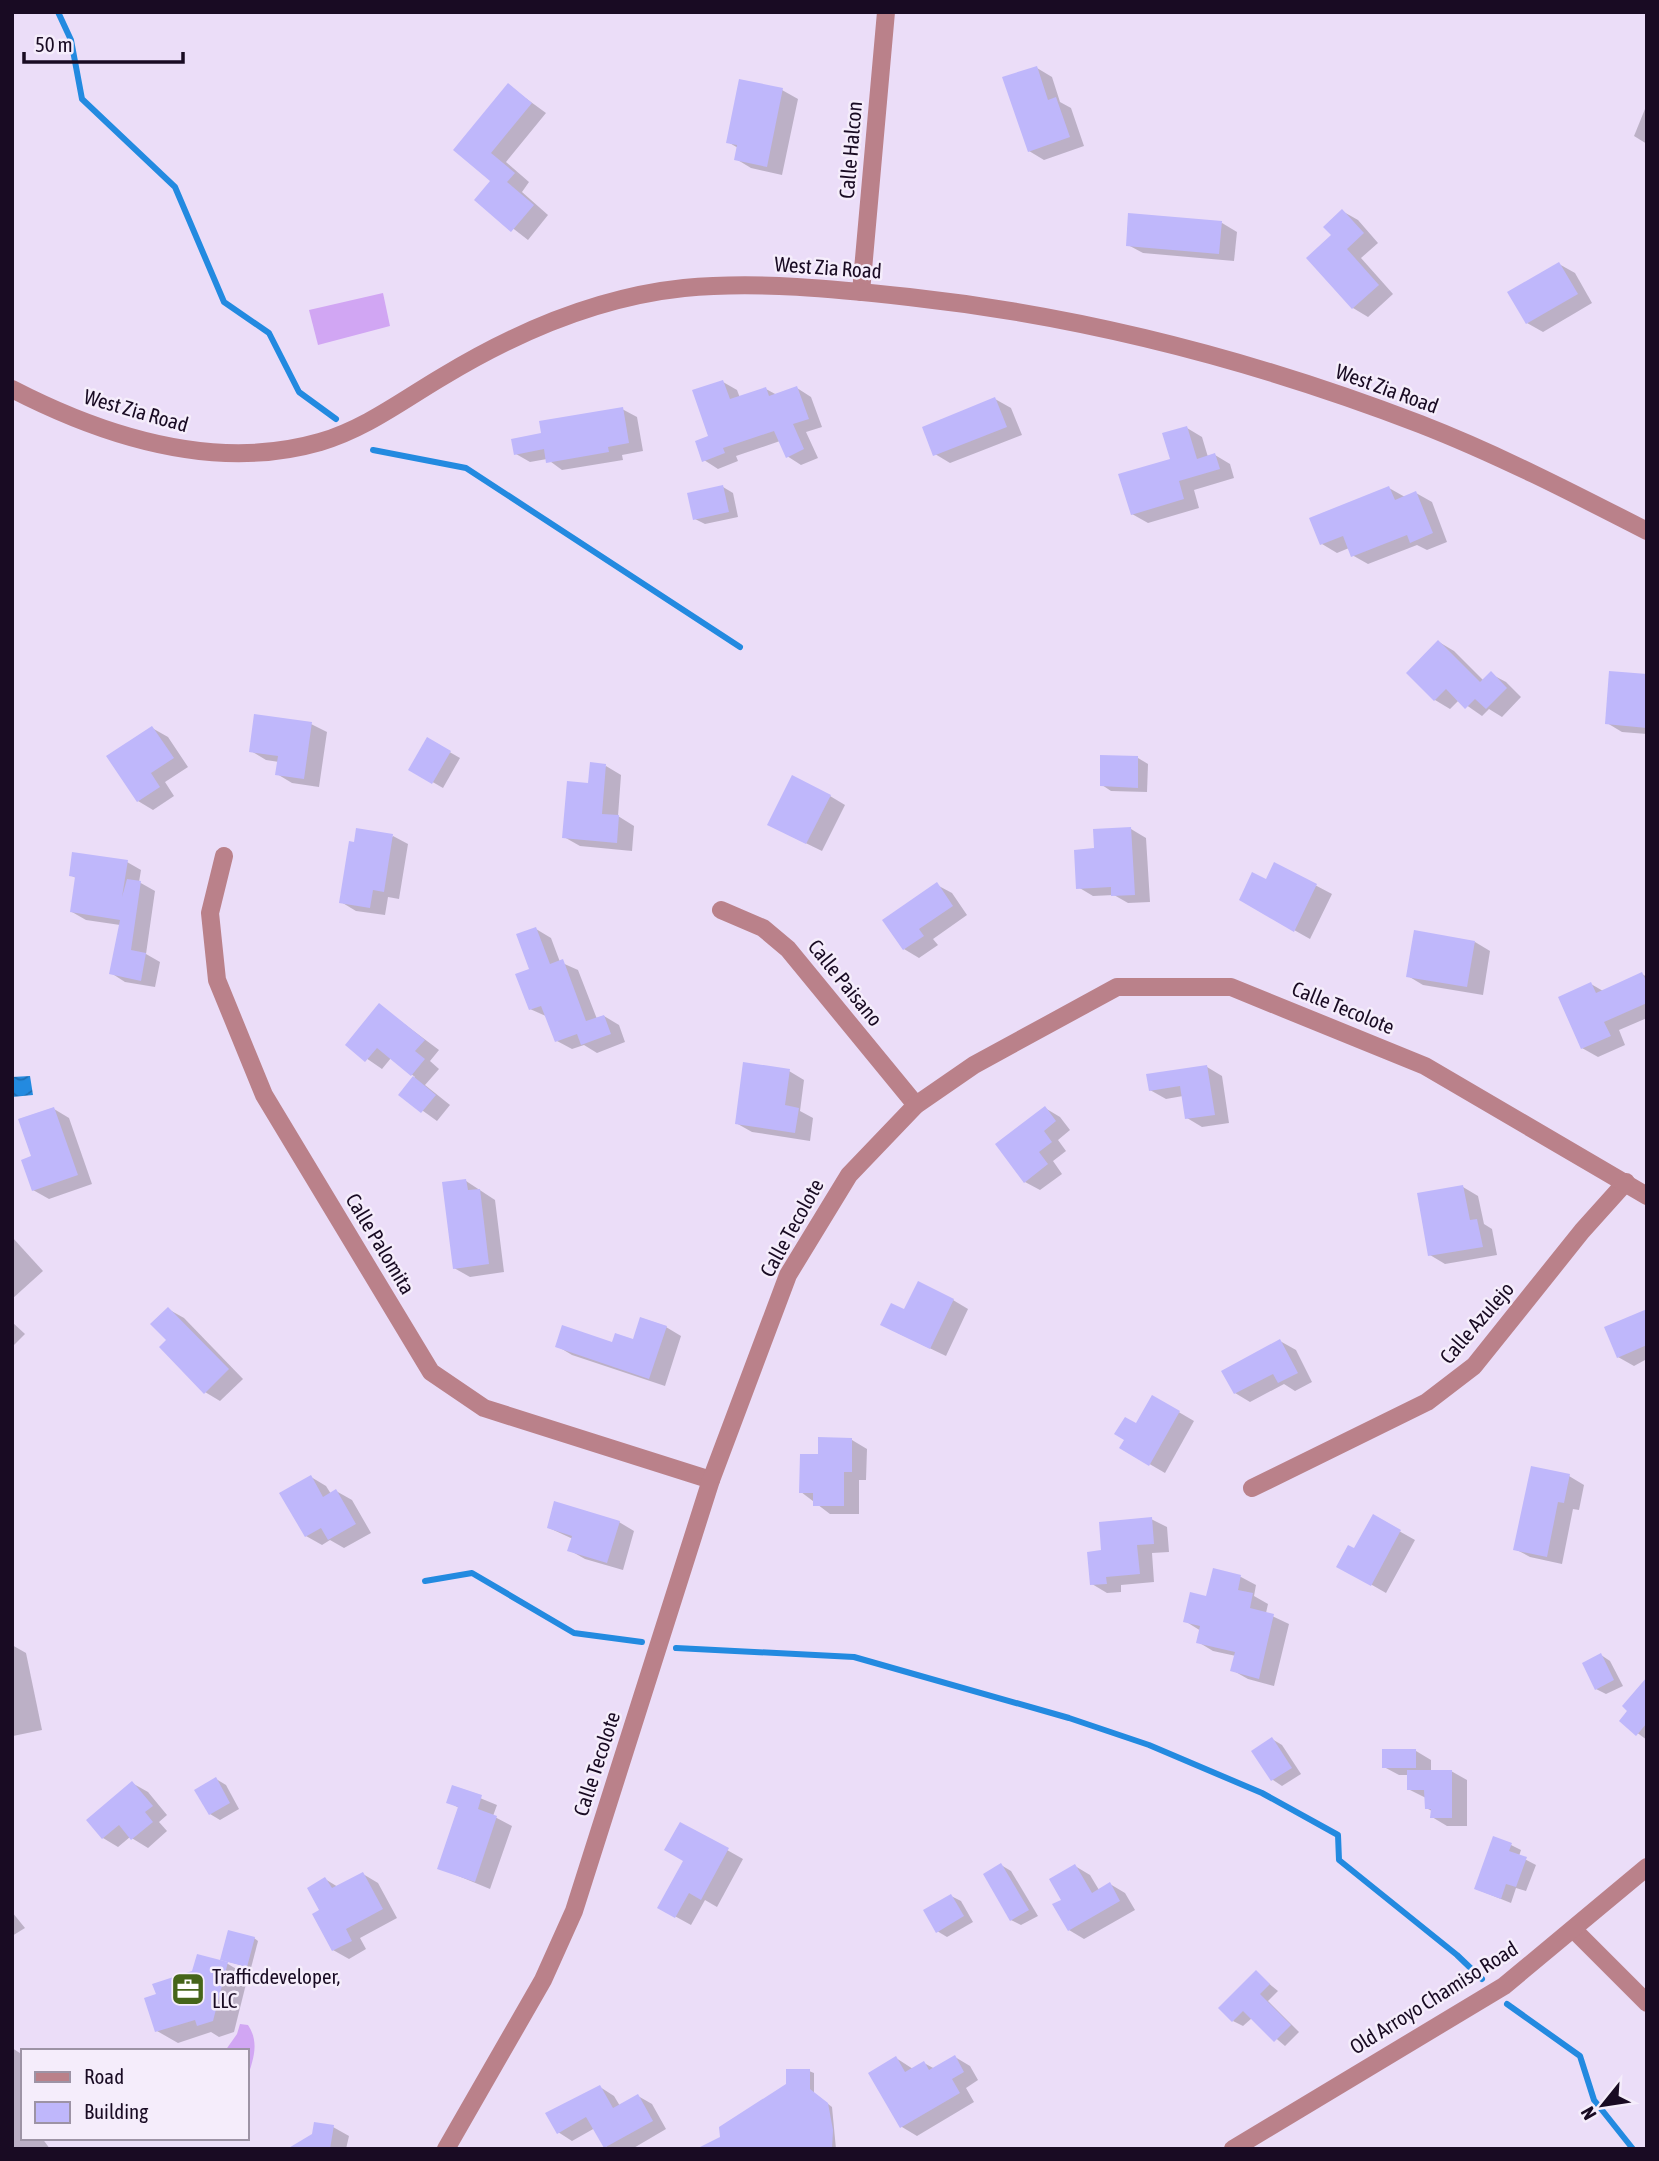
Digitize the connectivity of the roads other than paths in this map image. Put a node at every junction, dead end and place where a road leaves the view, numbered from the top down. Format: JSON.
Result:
{"nodes":[{"id":1,"x":886,"y":12,"type":"edge"},
{"id":2,"x":861,"y":292,"type":"junction"},
{"id":3,"x":12,"y":389,"type":"edge"},
{"id":4,"x":1647,"y":531,"type":"edge"},
{"id":5,"x":223,"y":856,"type":"dead end"},
{"id":6,"x":721,"y":910,"type":"dead end"},
{"id":7,"x":916,"y":1105,"type":"junction"},
{"id":8,"x":1626,"y":1182,"type":"junction"},
{"id":9,"x":1647,"y":1196,"type":"edge"},
{"id":10,"x":712,"y":1480,"type":"junction"},
{"id":11,"x":1252,"y":1488,"type":"dead end"},
{"id":12,"x":1647,"y":1867,"type":"edge"},
{"id":13,"x":1574,"y":1930,"type":"junction"},
{"id":14,"x":1647,"y":2003,"type":"edge"},
{"id":15,"x":446,"y":2149,"type":"edge"},
{"id":16,"x":1233,"y":2149,"type":"edge"}],
"edges":[{"from":1,"to":2,"type":"street","name":"Calle Halcon"},
{"from":2,"to":3,"type":"street","name":"West Zia Road"},
{"from":2,"to":4,"type":"street","name":"West Zia Road"},
{"from":5,"to":10,"type":"street","name":"Calle Palomita"},
{"from":6,"to":7,"type":"street","name":"Calle Paisano"},
{"from":7,"to":8,"type":"street","name":"Calle Tecolote"},
{"from":7,"to":10,"type":"street","name":"Calle Tecolote"},
{"from":8,"to":9,"type":"street","name":"Calle Tecolote"},
{"from":8,"to":11,"type":"street","name":"Calle Azulejo"},
{"from":10,"to":15,"type":"street","name":"Calle Tecolote"},
{"from":12,"to":13,"type":"street","name":"Old Arroyo Chamiso Road"},
{"from":13,"to":14,"type":"street"},
{"from":13,"to":16,"type":"street","name":"Old Arroyo Chamiso Road"}]}
